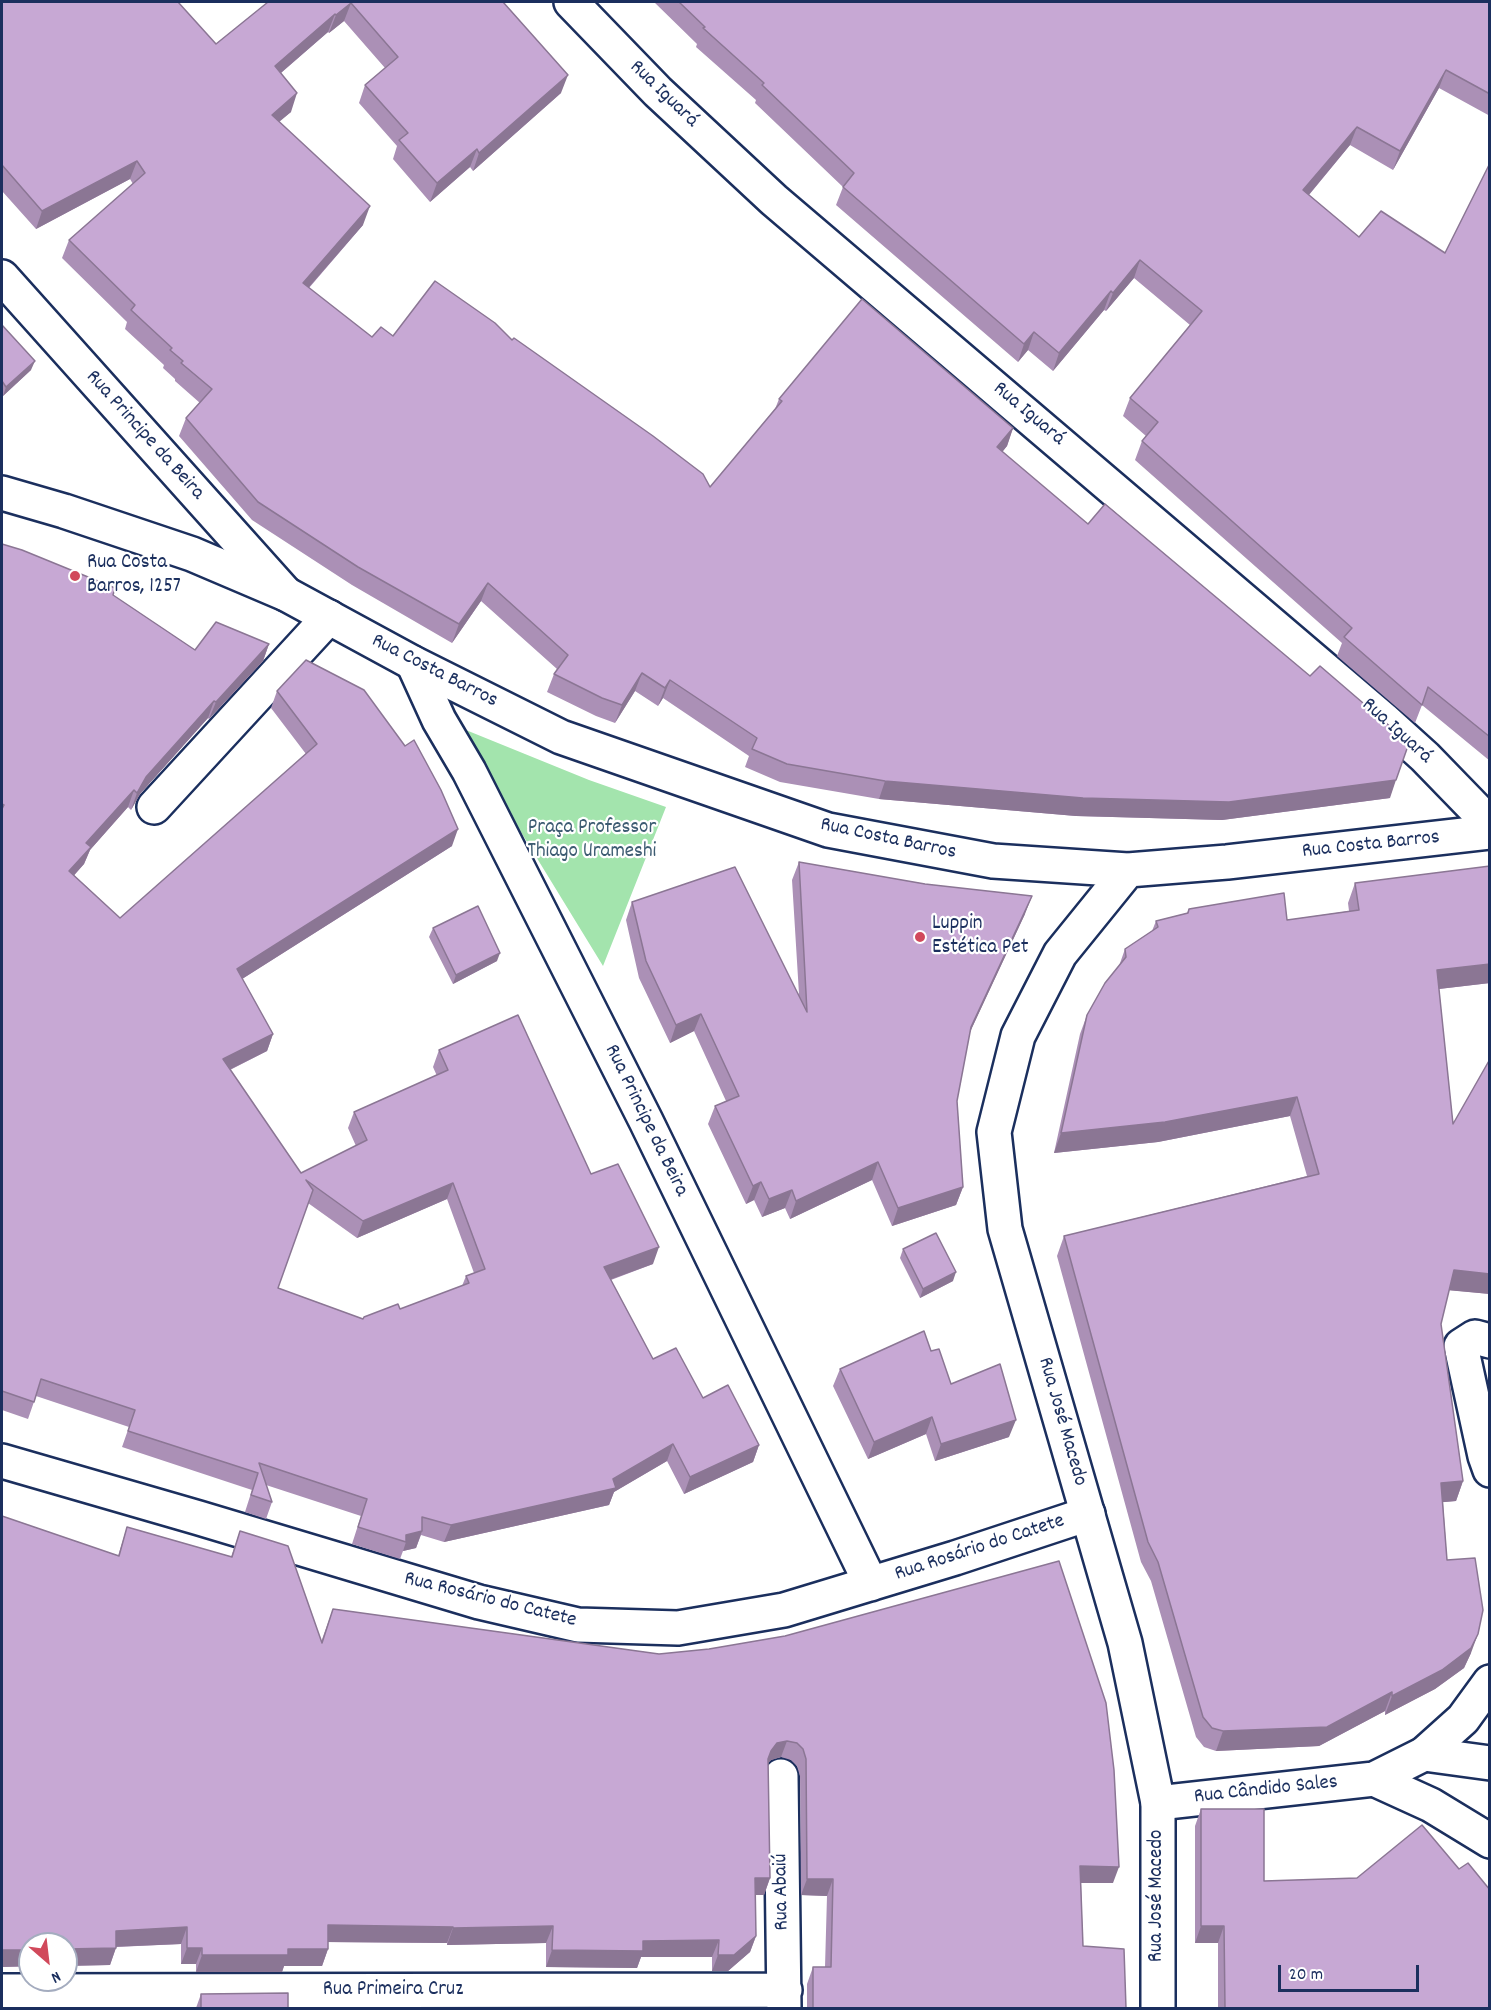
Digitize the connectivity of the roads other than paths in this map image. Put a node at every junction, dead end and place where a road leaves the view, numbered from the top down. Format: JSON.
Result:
{"nodes":[{"id":1,"x":571,"y":2,"type":"edge"},
{"id":2,"x":2,"y":277,"type":"edge"},
{"id":3,"x":2,"y":493,"type":"edge"},
{"id":4,"x":286,"y":594,"type":"junction"},
{"id":5,"x":329,"y":617,"type":"junction"},
{"id":6,"x":413,"y":663,"type":"junction"},
{"id":7,"x":154,"y":807,"type":"dead end"},
{"id":8,"x":1490,"y":824,"type":"edge"},
{"id":9,"x":1490,"y":832,"type":"edge"},
{"id":10,"x":1128,"y":870,"type":"junction"},
{"id":11,"x":1490,"y":1341,"type":"edge"},
{"id":12,"x":2,"y":1461,"type":"edge"},
{"id":13,"x":1490,"y":1470,"type":"edge"},
{"id":14,"x":1088,"y":1514,"type":"junction"},
{"id":15,"x":871,"y":1584,"type":"junction"},
{"id":16,"x":1490,"y":1682,"type":"edge"},
{"id":17,"x":1424,"y":1754,"type":"junction"},
{"id":18,"x":1490,"y":1763,"type":"edge"},
{"id":19,"x":781,"y":1776,"type":"dead end"},
{"id":20,"x":1374,"y":1779,"type":"junction"},
{"id":21,"x":1158,"y":1803,"type":"junction"},
{"id":22,"x":1490,"y":1841,"type":"edge"},
{"id":23,"x":21,"y":1997,"type":"edge"},
{"id":24,"x":784,"y":1999,"type":"edge"},
{"id":25,"x":1158,"y":2008,"type":"edge"}],
"edges":[{"from":1,"to":8,"type":"street","name":"Rua Iguará"},
{"from":2,"to":4,"type":"street","name":"Rua Principe da Beira"},
{"from":3,"to":4,"type":"street","name":"Rua Costa Barros"},
{"from":4,"to":5,"type":"street","name":"Rua Costa Barros"},
{"from":5,"to":6,"type":"street","name":"Rua Costa Barros"},
{"from":5,"to":7,"type":"street"},
{"from":6,"to":10,"type":"street","name":"Rua Costa Barros"},
{"from":6,"to":15,"type":"street","name":"Rua Principe da Beira"},
{"from":9,"to":10,"type":"street","name":"Rua Costa Barros"},
{"from":10,"to":14,"type":"street","name":"Rua José Macedo"},
{"from":11,"to":13,"type":"street"},
{"from":12,"to":15,"type":"street","name":"Rua Rosário do Catete"},
{"from":14,"to":15,"type":"street","name":"Rua Rosário do Catete"},
{"from":14,"to":21,"type":"street","name":"Rua José Macedo"},
{"from":16,"to":17,"type":"street"},
{"from":17,"to":18,"type":"street"},
{"from":17,"to":20,"type":"street"},
{"from":19,"to":24,"type":"street","name":"Rua Abaiú"},
{"from":20,"to":21,"type":"street","name":"Rua Cândido Sales"},
{"from":20,"to":22,"type":"street"},
{"from":21,"to":25,"type":"street","name":"Rua José Macedo"},
{"from":23,"to":24,"type":"street","name":"Rua Primeira Cruz"}]}
